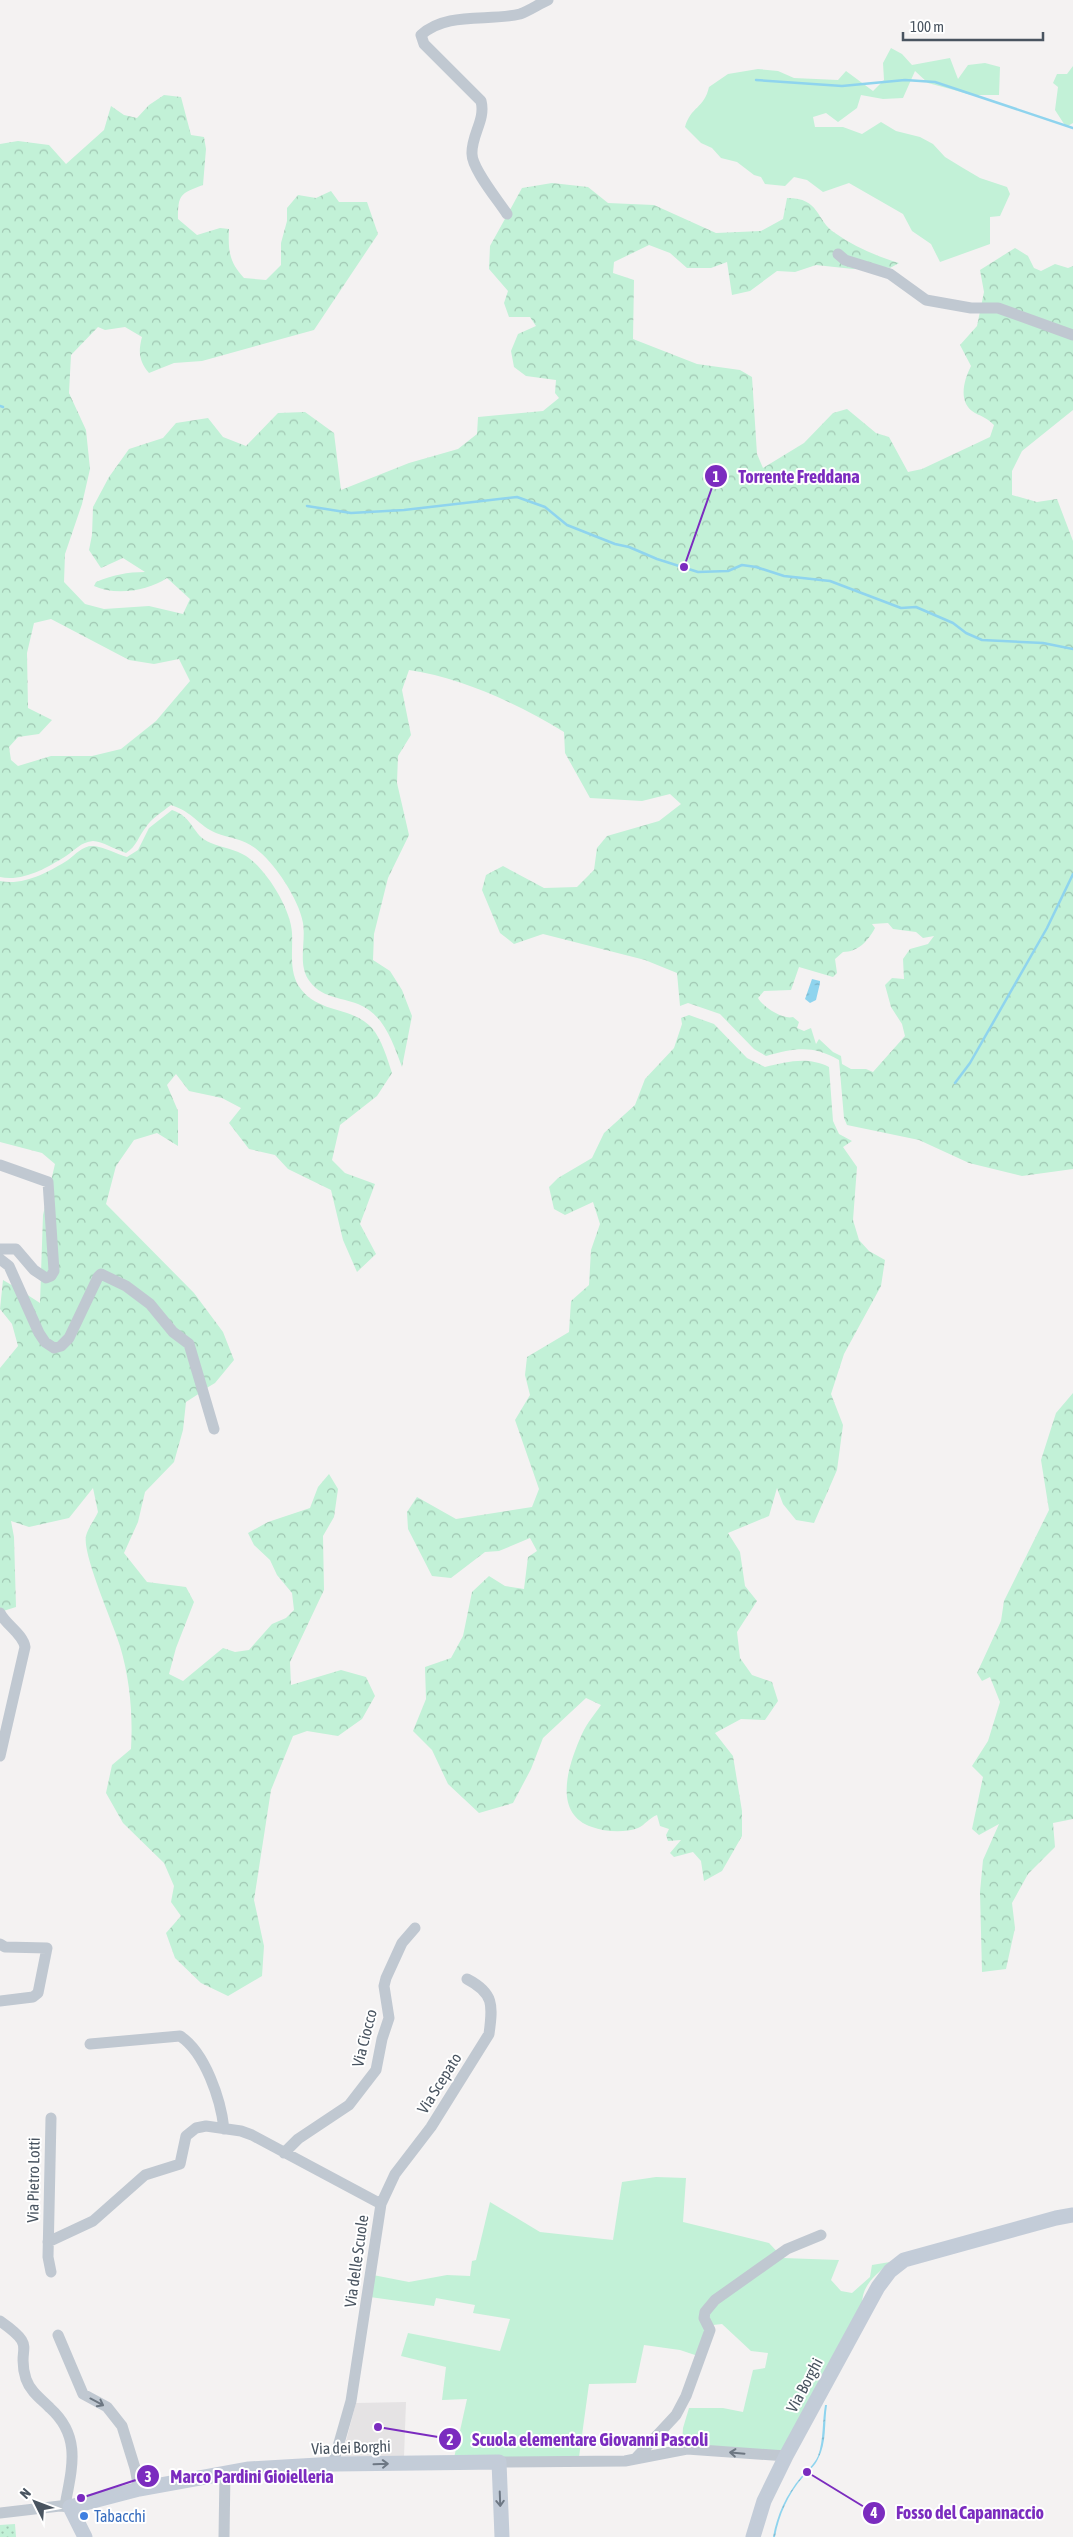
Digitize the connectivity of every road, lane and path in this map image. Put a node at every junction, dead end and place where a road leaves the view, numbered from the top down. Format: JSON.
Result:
{"nodes":[{"id":1,"x":548,"y":0,"type":"edge"},
{"id":2,"x":507,"y":214,"type":"dead end"},
{"id":3,"x":838,"y":254,"type":"dead end"},
{"id":4,"x":1073,"y":335,"type":"edge"},
{"id":5,"x":0,"y":1165,"type":"edge"},
{"id":6,"x":0,"y":1249,"type":"edge"},
{"id":7,"x":0,"y":1259,"type":"edge"},
{"id":8,"x":214,"y":1429,"type":"dead end"},
{"id":9,"x":0,"y":1613,"type":"edge"},
{"id":10,"x":0,"y":1756,"type":"edge"},
{"id":11,"x":415,"y":1928,"type":"dead end"},
{"id":12,"x":0,"y":1944,"type":"edge"},
{"id":13,"x":467,"y":1979,"type":"dead end"},
{"id":14,"x":0,"y":2001,"type":"edge"},
{"id":15,"x":90,"y":2044,"type":"dead end"},
{"id":16,"x":51,"y":2118,"type":"dead end"},
{"id":17,"x":224,"y":2129,"type":"junction"},
{"id":18,"x":284,"y":2153,"type":"junction"},
{"id":19,"x":380,"y":2204,"type":"junction"},
{"id":20,"x":1073,"y":2216,"type":"edge"},
{"id":21,"x":821,"y":2235,"type":"dead end"},
{"id":22,"x":48,"y":2242,"type":"junction"},
{"id":23,"x":51,"y":2272,"type":"dead end"},
{"id":24,"x":0,"y":2321,"type":"edge"},
{"id":25,"x":58,"y":2335,"type":"dead end"},
{"id":26,"x":786,"y":2456,"type":"junction"},
{"id":27,"x":636,"y":2458,"type":"junction"},
{"id":28,"x":499,"y":2462,"type":"junction"},
{"id":29,"x":333,"y":2464,"type":"junction"},
{"id":30,"x":226,"y":2472,"type":"junction"},
{"id":31,"x":139,"y":2489,"type":"junction"},
{"id":32,"x":68,"y":2504,"type":"junction"},
{"id":33,"x":0,"y":2513,"type":"edge"},
{"id":34,"x":85,"y":2537,"type":"edge"},
{"id":35,"x":224,"y":2537,"type":"edge"},
{"id":36,"x":502,"y":2537,"type":"edge"},
{"id":37,"x":753,"y":2537,"type":"edge"}],
"edges":[{"from":1,"to":2,"type":"street"},
{"from":3,"to":4,"type":"street"},
{"from":5,"to":6,"type":"street"},
{"from":7,"to":8,"type":"street"},
{"from":9,"to":10,"type":"street"},
{"from":11,"to":18,"type":"street","name":"Via Ciocco"},
{"from":12,"to":14,"type":"street"},
{"from":13,"to":19,"type":"street","name":"Via Scepato"},
{"from":15,"to":17,"type":"street"},
{"from":16,"to":22,"type":"street","name":"Via Pietro Lotti"},
{"from":17,"to":18,"type":"street","name":"Via delle Scuole"},
{"from":17,"to":22,"type":"street","name":"Via delle Scuole"},
{"from":18,"to":19,"type":"street","name":"Via delle Scuole"},
{"from":19,"to":29,"type":"street","name":"Via delle Scuole"},
{"from":20,"to":26,"type":"street","name":"Via Borghi"},
{"from":21,"to":27,"type":"street"},
{"from":22,"to":23,"type":"street","name":"Via Pietro Lotti"},
{"from":24,"to":32,"type":"street"},
{"from":25,"to":31,"type":"street","one_way":true},
{"from":26,"to":27,"type":"street","name":"Via dei Borghi","one_way":true},
{"from":26,"to":37,"type":"street","name":"Via Borghi"},
{"from":27,"to":28,"type":"street","name":"Via dei Borghi"},
{"from":29,"to":28,"type":"street","name":"Via dei Borghi","one_way":true},
{"from":28,"to":36,"type":"street","one_way":true},
{"from":29,"to":30,"type":"street","name":"Via dei Borghi"},
{"from":30,"to":31,"type":"street","name":"Via dei Borghi"},
{"from":30,"to":35,"type":"street"},
{"from":31,"to":32,"type":"street","name":"Via dei Borghi"},
{"from":32,"to":33,"type":"street"},
{"from":32,"to":34,"type":"street"}]}
